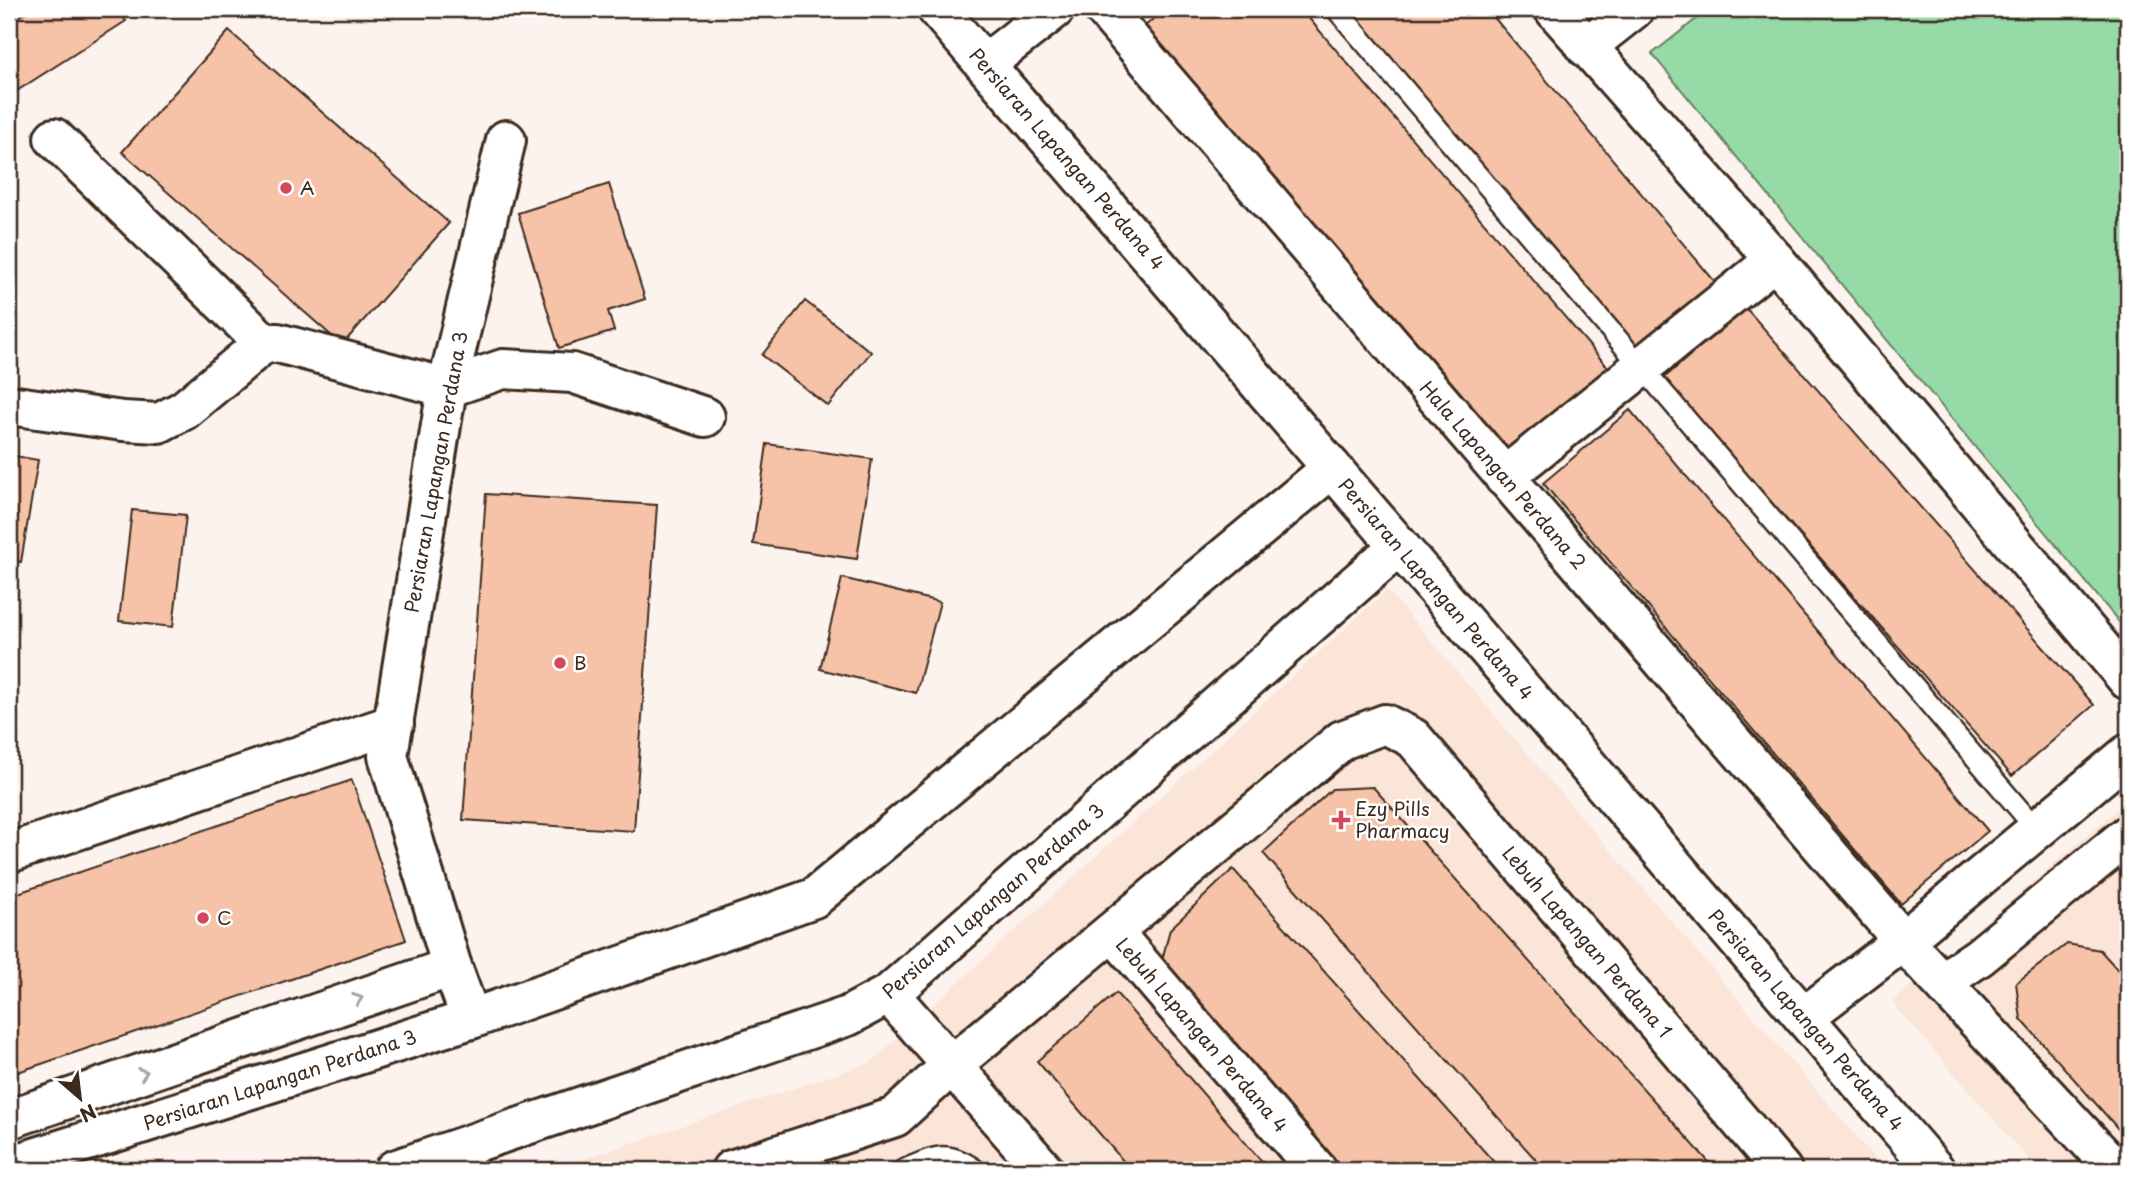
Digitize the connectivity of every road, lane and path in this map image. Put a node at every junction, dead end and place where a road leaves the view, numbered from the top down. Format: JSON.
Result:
{"nodes":[{"id":1,"x":937,"y":9,"type":"edge"},
{"id":2,"x":1055,"y":9,"type":"edge"},
{"id":3,"x":1104,"y":9,"type":"edge"},
{"id":4,"x":1336,"y":9,"type":"edge"},
{"id":5,"x":1554,"y":9,"type":"edge"},
{"id":6,"x":1634,"y":9,"type":"edge"},
{"id":7,"x":1586,"y":47,"type":"junction"},
{"id":8,"x":985,"y":64,"type":"junction"},
{"id":9,"x":54,"y":138,"type":"dead end"},
{"id":10,"x":506,"y":140,"type":"dead end"},
{"id":11,"x":1775,"y":260,"type":"junction"},
{"id":12,"x":264,"y":343,"type":"junction"},
{"id":13,"x":1641,"y":368,"type":"junction"},
{"id":14,"x":447,"y":387,"type":"junction"},
{"id":15,"x":9,"y":405,"type":"edge"},
{"id":16,"x":705,"y":417,"type":"dead end"},
{"id":17,"x":1332,"y":468,"type":"junction"},
{"id":18,"x":1504,"y":477,"type":"junction"},
{"id":19,"x":1399,"y":546,"type":"junction"},
{"id":20,"x":2128,"y":680,"type":"edge"},
{"id":21,"x":394,"y":724,"type":"junction"},
{"id":22,"x":2128,"y":754,"type":"edge"},
{"id":23,"x":2037,"y":830,"type":"junction"},
{"id":24,"x":2124,"y":847,"type":"edge"},
{"id":25,"x":9,"y":853,"type":"edge"},
{"id":26,"x":1113,"y":932,"type":"junction"},
{"id":27,"x":1903,"y":941,"type":"junction"},
{"id":28,"x":452,"y":967,"type":"junction"},
{"id":29,"x":1942,"y":982,"type":"junction"},
{"id":30,"x":889,"y":994,"type":"junction"},
{"id":31,"x":1804,"y":1017,"type":"junction"},
{"id":32,"x":471,"y":1019,"type":"junction"},
{"id":33,"x":952,"y":1065,"type":"junction"},
{"id":34,"x":9,"y":1119,"type":"edge"},
{"id":35,"x":9,"y":1166,"type":"edge"},
{"id":36,"x":1925,"y":1167,"type":"edge"},
{"id":37,"x":394,"y":1170,"type":"edge"},
{"id":38,"x":731,"y":1170,"type":"edge"},
{"id":39,"x":903,"y":1170,"type":"edge"},
{"id":40,"x":976,"y":1170,"type":"edge"},
{"id":41,"x":1044,"y":1170,"type":"edge"},
{"id":42,"x":1317,"y":1170,"type":"edge"},
{"id":43,"x":1782,"y":1170,"type":"edge"},
{"id":44,"x":2116,"y":1170,"type":"edge"}],
"edges":[{"from":1,"to":8,"type":"street","name":"Persiaran Lapangan Perdana 4"},
{"from":2,"to":8,"type":"street"},
{"from":3,"to":18,"type":"street","name":"Hala Lapangan Perdana 2"},
{"from":4,"to":13,"type":"lane"},
{"from":5,"to":7,"type":"street"},
{"from":6,"to":7,"type":"street"},
{"from":7,"to":11,"type":"street"},
{"from":8,"to":17,"type":"street","name":"Persiaran Lapangan Perdana 4"},
{"from":9,"to":12,"type":"street"},
{"from":10,"to":14,"type":"street","name":"Persiaran Lapangan Perdana 3"},
{"from":11,"to":13,"type":"street"},
{"from":11,"to":20,"type":"street"},
{"from":12,"to":14,"type":"street"},
{"from":12,"to":15,"type":"street"},
{"from":13,"to":18,"type":"street"},
{"from":13,"to":23,"type":"lane"},
{"from":14,"to":16,"type":"street"},
{"from":14,"to":21,"type":"street","name":"Persiaran Lapangan Perdana 3"},
{"from":17,"to":19,"type":"street","name":"Persiaran Lapangan Perdana 4"},
{"from":17,"to":32,"type":"street","name":"Persiaran Lapangan Perdana 3"},
{"from":18,"to":27,"type":"street","name":"Hala Lapangan Perdana 2"},
{"from":19,"to":30,"type":"street","name":"Persiaran Lapangan Perdana 3"},
{"from":19,"to":31,"type":"street","name":"Persiaran Lapangan Perdana 4"},
{"from":21,"to":25,"type":"street"},
{"from":21,"to":28,"type":"street","name":"Persiaran Lapangan Perdana 3"},
{"from":22,"to":23,"type":"street"},
{"from":23,"to":27,"type":"street"},
{"from":24,"to":29,"type":"street"},
{"from":26,"to":33,"type":"street"},
{"from":26,"to":42,"type":"street","name":"Lebuh Lapangan Perdana 4"},
{"from":26,"to":43,"type":"street","name":"Lebuh Lapangan Perdana 1"},
{"from":27,"to":29,"type":"street","name":"Hala Lapangan Perdana 2"},
{"from":27,"to":31,"type":"street"},
{"from":28,"to":32,"type":"street","name":"Persiaran Lapangan Perdana 3"},
{"from":34,"to":28,"type":"street","one_way":true},
{"from":29,"to":44,"type":"street","name":"Hala Lapangan Perdana 2"},
{"from":30,"to":33,"type":"street"},
{"from":30,"to":37,"type":"street","name":"Persiaran Lapangan Perdana 3"},
{"from":31,"to":36,"type":"street","name":"Persiaran Lapangan Perdana 4"},
{"from":32,"to":35,"type":"street","name":"Persiaran Lapangan Perdana 3"},
{"from":33,"to":38,"type":"street"},
{"from":33,"to":41,"type":"street"},
{"from":39,"to":40,"type":"lane"}]}
